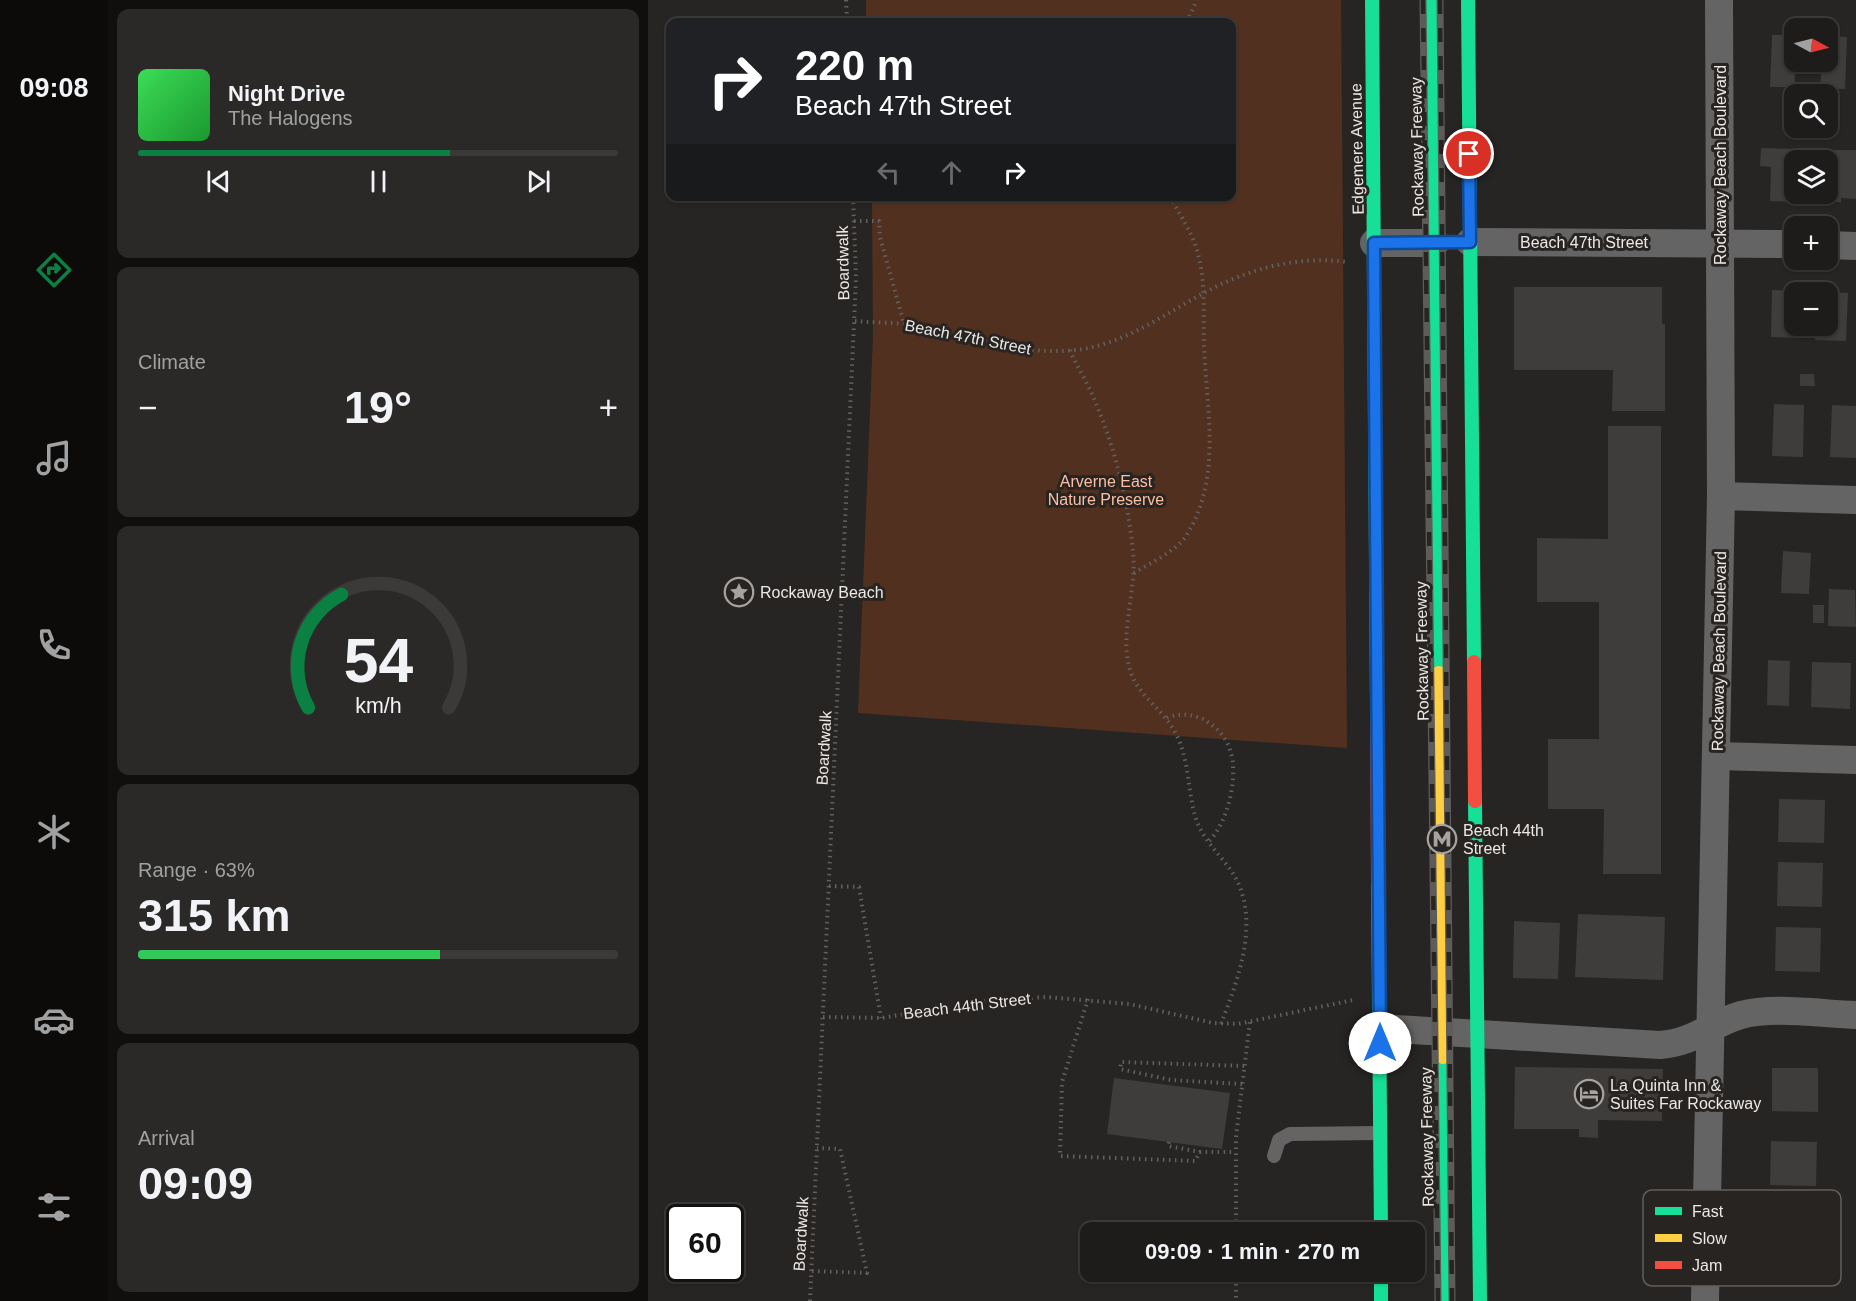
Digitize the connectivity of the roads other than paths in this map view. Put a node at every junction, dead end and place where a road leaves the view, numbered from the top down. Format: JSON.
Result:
{"nodes":[{"id":1,"x":1372,"y":0,"type":"edge"},
{"id":2,"x":1432,"y":0,"type":"edge"},
{"id":3,"x":1467,"y":0,"type":"edge"},
{"id":4,"x":1719,"y":0,"type":"edge"},
{"id":5,"x":1452,"y":242,"type":"junction"},
{"id":6,"x":1720,"y":242,"type":"junction"},
{"id":7,"x":1374,"y":243,"type":"junction"},
{"id":8,"x":1784,"y":244,"type":"edge"},
{"id":9,"x":1838,"y":245,"type":"edge"},
{"id":10,"x":1856,"y":246,"type":"edge"},
{"id":11,"x":1721,"y":496,"type":"junction"},
{"id":12,"x":1856,"y":500,"type":"edge"},
{"id":13,"x":1717,"y":756,"type":"junction"},
{"id":14,"x":1856,"y":760,"type":"edge"},
{"id":15,"x":1856,"y":1015,"type":"edge"},
{"id":16,"x":1380,"y":1028,"type":"junction"},
{"id":17,"x":1710,"y":1029,"type":"junction"},
{"id":18,"x":1443,"y":1032,"type":"junction"},
{"id":19,"x":1477,"y":1034,"type":"junction"},
{"id":20,"x":1380,"y":1133,"type":"junction"},
{"id":21,"x":1274,"y":1156,"type":"dead end"},
{"id":22,"x":1707,"y":1190,"type":"edge"},
{"id":23,"x":1381,"y":1222,"type":"edge"},
{"id":24,"x":1381,"y":1282,"type":"edge"},
{"id":25,"x":1705,"y":1286,"type":"edge"},
{"id":26,"x":1382,"y":1301,"type":"edge"},
{"id":27,"x":1445,"y":1301,"type":"edge"},
{"id":28,"x":1480,"y":1301,"type":"edge"},
{"id":29,"x":1705,"y":1301,"type":"edge"}],
"edges":[{"from":1,"to":7,"type":"street","name":"Edgemere Avenue"},
{"from":2,"to":5,"type":"street","name":"Rockaway Freeway"},
{"from":3,"to":5,"type":"street","name":"Rockaway Freeway"},
{"from":4,"to":6,"type":"street","name":"Rockaway Beach Boulevard"},
{"from":5,"to":6,"type":"street","name":"Beach 47th Street"},
{"from":5,"to":7,"type":"street","name":"Beach 47th Street"},
{"from":5,"to":18,"type":"street","name":"Rockaway Freeway"},
{"from":5,"to":19,"type":"street","name":"Rockaway Freeway"},
{"from":6,"to":8,"type":"street","name":"Beach 47th Street"},
{"from":6,"to":11,"type":"street","name":"Rockaway Beach Boulevard"},
{"from":7,"to":16,"type":"street","name":"Edgemere Avenue"},
{"from":9,"to":10,"type":"street"},
{"from":11,"to":12,"type":"street"},
{"from":11,"to":13,"type":"street","name":"Rockaway Beach Boulevard"},
{"from":13,"to":14,"type":"street"},
{"from":13,"to":17,"type":"street","name":"Rockaway Beach Boulevard"},
{"from":15,"to":17,"type":"street"},
{"from":16,"to":18,"type":"street"},
{"from":16,"to":20,"type":"street","name":"Edgemere Avenue"},
{"from":17,"to":19,"type":"street"},
{"from":17,"to":22,"type":"street","name":"Rockaway Beach Boulevard"},
{"from":18,"to":19,"type":"street"},
{"from":18,"to":27,"type":"street","name":"Rockaway Freeway"},
{"from":19,"to":28,"type":"street","name":"Rockaway Freeway"},
{"from":20,"to":21,"type":"lane"},
{"from":20,"to":23,"type":"street","name":"Edgemere Avenue"},
{"from":24,"to":26,"type":"street"},
{"from":25,"to":29,"type":"street","name":"Rockaway Beach Boulevard"}]}
